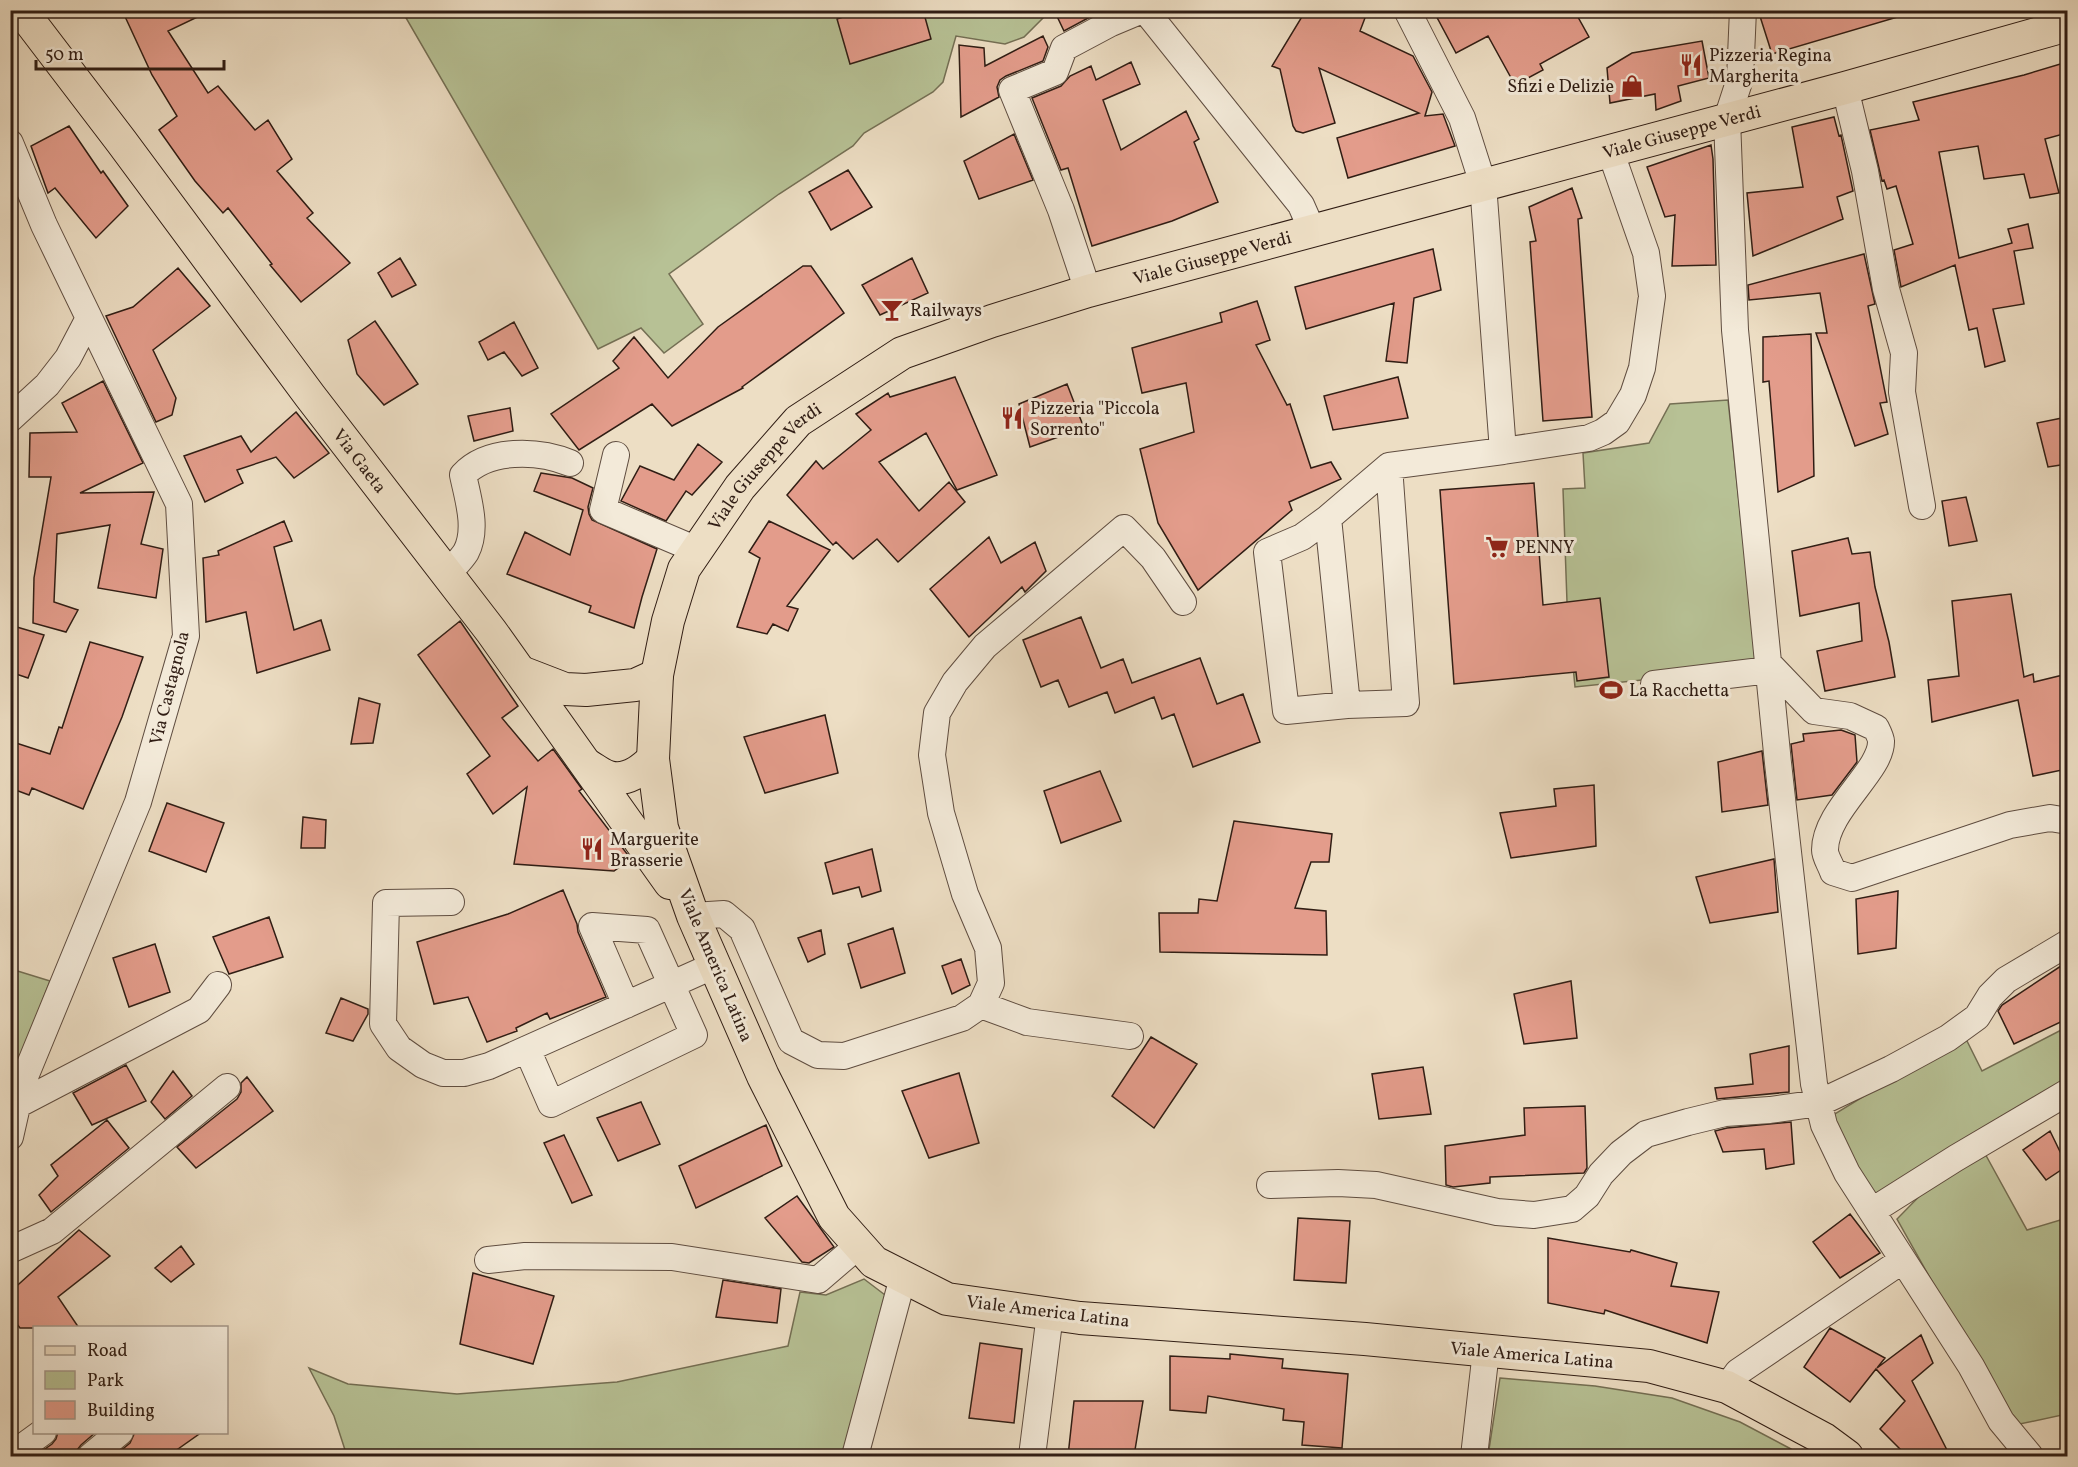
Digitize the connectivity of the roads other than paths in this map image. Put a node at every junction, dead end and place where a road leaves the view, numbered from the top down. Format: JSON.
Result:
{"nodes":[{"id":1,"x":21,"y":10,"type":"edge"},
{"id":2,"x":1143,"y":10,"type":"edge"},
{"id":3,"x":1407,"y":10,"type":"edge"},
{"id":4,"x":1743,"y":10,"type":"edge"},
{"id":5,"x":2067,"y":25,"type":"edge"},
{"id":6,"x":1845,"y":88,"type":"junction"},
{"id":7,"x":1727,"y":119,"type":"junction"},
{"id":8,"x":10,"y":143,"type":"edge"},
{"id":9,"x":1610,"y":150,"type":"junction"},
{"id":10,"x":1483,"y":184,"type":"junction"},
{"id":11,"x":1312,"y":230,"type":"junction"},
{"id":12,"x":1088,"y":291,"type":"junction"},
{"id":13,"x":89,"y":318,"type":"junction"},
{"id":14,"x":10,"y":419,"type":"edge"},
{"id":15,"x":1503,"y":451,"type":"junction"},
{"id":16,"x":616,"y":455,"type":"dead end"},
{"id":17,"x":570,"y":463,"type":"dead end"},
{"id":18,"x":1389,"y":466,"type":"junction"},
{"id":19,"x":1922,"y":506,"type":"dead end"},
{"id":20,"x":1328,"y":518,"type":"junction"},
{"id":21,"x":697,"y":550,"type":"junction"},
{"id":22,"x":447,"y":575,"type":"junction"},
{"id":23,"x":1183,"y":602,"type":"dead end"},
{"id":24,"x":1768,"y":666,"type":"junction"},
{"id":25,"x":521,"y":672,"type":"junction"},
{"id":26,"x":657,"y":675,"type":"junction"},
{"id":27,"x":1654,"y":684,"type":"dead end"},
{"id":28,"x":1347,"y":705,"type":"junction"},
{"id":29,"x":653,"y":759,"type":"junction"},
{"id":30,"x":587,"y":765,"type":"junction"},
{"id":31,"x":2067,"y":820,"type":"edge"},
{"id":32,"x":452,"y":902,"type":"dead end"},
{"id":33,"x":693,"y":916,"type":"junction"},
{"id":34,"x":2067,"y":943,"type":"edge"},
{"id":35,"x":715,"y":965,"type":"junction"},
{"id":36,"x":218,"y":985,"type":"dead end"},
{"id":37,"x":670,"y":985,"type":"junction"},
{"id":38,"x":626,"y":1005,"type":"junction"},
{"id":39,"x":981,"y":1005,"type":"junction"},
{"id":40,"x":1130,"y":1036,"type":"dead end"},
{"id":41,"x":527,"y":1049,"type":"junction"},
{"id":42,"x":227,"y":1087,"type":"dead end"},
{"id":43,"x":2067,"y":1092,"type":"edge"},
{"id":44,"x":1819,"y":1103,"type":"junction"},
{"id":45,"x":17,"y":1105,"type":"junction"},
{"id":46,"x":10,"y":1137,"type":"edge"},
{"id":47,"x":1270,"y":1185,"type":"dead end"},
{"id":48,"x":1872,"y":1211,"type":"junction"},
{"id":49,"x":859,"y":1245,"type":"junction"},
{"id":50,"x":10,"y":1250,"type":"edge"},
{"id":51,"x":488,"y":1260,"type":"dead end"},
{"id":52,"x":1903,"y":1260,"type":"junction"},
{"id":53,"x":903,"y":1276,"type":"junction"},
{"id":54,"x":1050,"y":1314,"type":"junction"},
{"id":55,"x":1486,"y":1351,"type":"junction"},
{"id":56,"x":1727,"y":1387,"type":"junction"},
{"id":57,"x":40,"y":1434,"type":"edge"},
{"id":58,"x":118,"y":1434,"type":"edge"},
{"id":59,"x":10,"y":1456,"type":"edge"},
{"id":60,"x":91,"y":1456,"type":"edge"},
{"id":61,"x":855,"y":1456,"type":"edge"},
{"id":62,"x":1032,"y":1456,"type":"edge"},
{"id":63,"x":1474,"y":1456,"type":"edge"},
{"id":64,"x":1847,"y":1456,"type":"edge"},
{"id":65,"x":2030,"y":1456,"type":"edge"}],
"edges":[{"from":1,"to":22,"type":"main road","name":"Via Gaeta"},
{"from":2,"to":11,"type":"street"},
{"from":2,"to":12,"type":"street"},
{"from":3,"to":10,"type":"street"},
{"from":4,"to":7,"type":"street"},
{"from":5,"to":6,"type":"main road","name":"Viale Giuseppe Verdi"},
{"from":6,"to":7,"type":"main road","name":"Viale Giuseppe Verdi"},
{"from":6,"to":19,"type":"street"},
{"from":7,"to":9,"type":"main road","name":"Viale Giuseppe Verdi"},
{"from":7,"to":24,"type":"street"},
{"from":8,"to":13,"type":"street","name":"Via Castagnola"},
{"from":9,"to":10,"type":"main road","name":"Viale Giuseppe Verdi"},
{"from":9,"to":15,"type":"street"},
{"from":10,"to":11,"type":"main road","name":"Viale Giuseppe Verdi"},
{"from":10,"to":15,"type":"street"},
{"from":11,"to":12,"type":"main road","name":"Viale Giuseppe Verdi"},
{"from":12,"to":21,"type":"main road","name":"Viale Giuseppe Verdi"},
{"from":13,"to":14,"type":"street"},
{"from":13,"to":45,"type":"street","name":"Via Castagnola"},
{"from":15,"to":18,"type":"street"},
{"from":16,"to":21,"type":"street"},
{"from":17,"to":22,"type":"street"},
{"from":18,"to":20,"type":"street"},
{"from":18,"to":28,"type":"street"},
{"from":20,"to":28,"type":"street"},
{"from":20,"to":28,"type":"street"},
{"from":21,"to":26,"type":"main road","name":"Viale Giuseppe Verdi"},
{"from":22,"to":25,"type":"main road","name":"Via Gaeta"},
{"from":23,"to":39,"type":"street"},
{"from":24,"to":27,"type":"street"},
{"from":24,"to":31,"type":"street"},
{"from":24,"to":44,"type":"street"},
{"from":25,"to":26,"type":"main road"},
{"from":25,"to":30,"type":"main road","name":"Via Gaeta"},
{"from":26,"to":29,"type":"main road","name":"Viale America Latina"},
{"from":29,"to":30,"type":"main road"},
{"from":29,"to":33,"type":"main road","name":"Viale America Latina"},
{"from":30,"to":33,"type":"main road","name":"Via Gaeta"},
{"from":32,"to":41,"type":"street"},
{"from":33,"to":35,"type":"main road","name":"Viale America Latina"},
{"from":33,"to":39,"type":"street"},
{"from":34,"to":44,"type":"street"},
{"from":35,"to":37,"type":"street"},
{"from":35,"to":49,"type":"main road","name":"Viale America Latina"},
{"from":36,"to":45,"type":"street"},
{"from":37,"to":38,"type":"street"},
{"from":37,"to":38,"type":"street"},
{"from":37,"to":41,"type":"street"},
{"from":38,"to":41,"type":"street"},
{"from":39,"to":40,"type":"street"},
{"from":42,"to":50,"type":"street"},
{"from":43,"to":48,"type":"street"},
{"from":44,"to":47,"type":"street"},
{"from":44,"to":48,"type":"street"},
{"from":45,"to":46,"type":"street","name":"Via Castagnola"},
{"from":48,"to":52,"type":"street"},
{"from":49,"to":51,"type":"street"},
{"from":49,"to":53,"type":"main road","name":"Viale America Latina"},
{"from":52,"to":56,"type":"street"},
{"from":52,"to":65,"type":"street"},
{"from":53,"to":54,"type":"main road","name":"Viale America Latina"},
{"from":53,"to":61,"type":"street"},
{"from":54,"to":55,"type":"main road","name":"Viale America Latina"},
{"from":54,"to":62,"type":"street"},
{"from":55,"to":56,"type":"main road","name":"Viale America Latina"},
{"from":55,"to":63,"type":"street"},
{"from":56,"to":64,"type":"main road","name":"Viale America Latina"},
{"from":57,"to":59,"type":"street"},
{"from":58,"to":60,"type":"street"}]}
